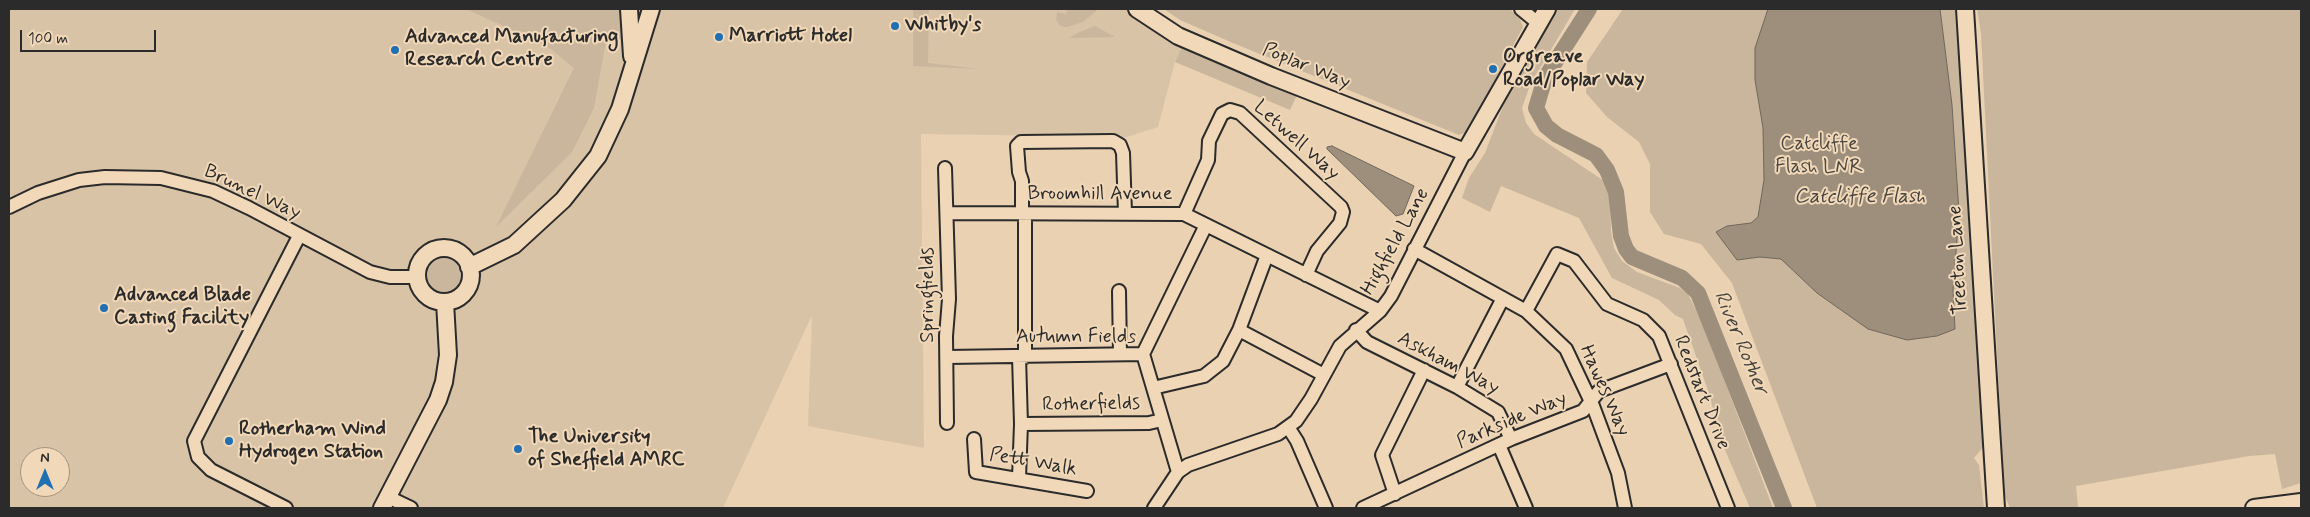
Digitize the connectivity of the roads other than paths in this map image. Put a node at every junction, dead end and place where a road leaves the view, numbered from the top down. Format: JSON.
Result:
{"nodes":[{"id":1,"x":629,"y":9,"type":"edge"},
{"id":2,"x":639,"y":9,"type":"edge"},
{"id":3,"x":651,"y":9,"type":"edge"},
{"id":4,"x":1137,"y":9,"type":"edge"},
{"id":5,"x":1521,"y":9,"type":"edge"},
{"id":6,"x":1547,"y":9,"type":"edge"},
{"id":7,"x":1965,"y":9,"type":"edge"},
{"id":8,"x":1538,"y":23,"type":"junction"},
{"id":9,"x":639,"y":46,"type":"junction"},
{"id":10,"x":633,"y":70,"type":"junction"},
{"id":11,"x":1465,"y":152,"type":"junction"},
{"id":12,"x":944,"y":168,"type":"dead end"},
{"id":13,"x":9,"y":208,"type":"edge"},
{"id":14,"x":948,"y":213,"type":"junction"},
{"id":15,"x":1024,"y":213,"type":"junction"},
{"id":16,"x":1125,"y":213,"type":"junction"},
{"id":17,"x":1184,"y":214,"type":"junction"},
{"id":18,"x":1206,"y":225,"type":"junction"},
{"id":19,"x":299,"y":236,"type":"junction"},
{"id":20,"x":1414,"y":249,"type":"junction"},
{"id":21,"x":1267,"y":255,"type":"junction"},
{"id":22,"x":469,"y":267,"type":"junction"},
{"id":23,"x":1306,"y":275,"type":"junction"},
{"id":24,"x":417,"y":277,"type":"junction"},
{"id":25,"x":1119,"y":290,"type":"dead end"},
{"id":26,"x":1503,"y":298,"type":"junction"},
{"id":27,"x":445,"y":302,"type":"junction"},
{"id":28,"x":1380,"y":311,"type":"junction"},
{"id":29,"x":1526,"y":311,"type":"junction"},
{"id":30,"x":1240,"y":330,"type":"junction"},
{"id":31,"x":1356,"y":330,"type":"junction"},
{"id":32,"x":1120,"y":354,"type":"junction"},
{"id":33,"x":1143,"y":354,"type":"junction"},
{"id":34,"x":948,"y":357,"type":"junction"},
{"id":35,"x":1022,"y":357,"type":"junction"},
{"id":36,"x":1671,"y":364,"type":"junction"},
{"id":37,"x":1424,"y":370,"type":"junction"},
{"id":38,"x":1324,"y":375,"type":"junction"},
{"id":39,"x":1457,"y":387,"type":"junction"},
{"id":40,"x":1153,"y":388,"type":"junction"},
{"id":41,"x":1591,"y":402,"type":"junction"},
{"id":42,"x":1162,"y":420,"type":"junction"},
{"id":43,"x":947,"y":423,"type":"dead end"},
{"id":44,"x":1021,"y":424,"type":"junction"},
{"id":45,"x":1288,"y":427,"type":"junction"},
{"id":46,"x":974,"y":440,"type":"dead end"},
{"id":47,"x":1505,"y":442,"type":"junction"},
{"id":48,"x":1178,"y":472,"type":"junction"},
{"id":49,"x":1018,"y":478,"type":"junction"},
{"id":50,"x":1086,"y":491,"type":"dead end"},
{"id":51,"x":1395,"y":494,"type":"junction"},
{"id":52,"x":2301,"y":502,"type":"edge"},
{"id":53,"x":385,"y":503,"type":"edge"},
{"id":54,"x":286,"y":508,"type":"edge"},
{"id":55,"x":411,"y":508,"type":"edge"},
{"id":56,"x":1154,"y":508,"type":"edge"},
{"id":57,"x":1326,"y":508,"type":"edge"},
{"id":58,"x":1363,"y":508,"type":"edge"},
{"id":59,"x":1526,"y":508,"type":"edge"},
{"id":60,"x":1624,"y":508,"type":"edge"},
{"id":61,"x":1728,"y":508,"type":"edge"},
{"id":62,"x":1996,"y":508,"type":"edge"},
{"id":63,"x":2254,"y":508,"type":"edge"}],
"edges":[{"from":1,"to":10,"type":"main road"},
{"from":2,"to":9,"type":"main road"},
{"from":3,"to":9,"type":"main road"},
{"from":4,"to":11,"type":"main road","name":"Poplar Way"},
{"from":5,"to":8,"type":"street"},
{"from":6,"to":8,"type":"main road"},
{"from":7,"to":62,"type":"main road","name":"Treeton Lane"},
{"from":8,"to":11,"type":"main road"},
{"from":9,"to":10,"type":"main road"},
{"from":10,"to":22,"type":"main road"},
{"from":11,"to":20,"type":"street","name":"Highfield Lane"},
{"from":12,"to":14,"type":"street","name":"Springfields"},
{"from":13,"to":19,"type":"street","name":"Brunel Way"},
{"from":14,"to":15,"type":"street","name":"Broomhill Avenue"},
{"from":14,"to":34,"type":"street","name":"Springfields"},
{"from":15,"to":16,"type":"street","name":"Broomhill Avenue"},
{"from":15,"to":16,"type":"street"},
{"from":15,"to":35,"type":"street"},
{"from":16,"to":17,"type":"street","name":"Broomhill Avenue"},
{"from":17,"to":18,"type":"street","name":"Broomhill Avenue"},
{"from":17,"to":23,"type":"street","name":"Letwell Way"},
{"from":18,"to":21,"type":"street","name":"Broomhill Avenue"},
{"from":18,"to":33,"type":"street"},
{"from":19,"to":24,"type":"street","name":"Brunel Way"},
{"from":19,"to":54,"type":"street"},
{"from":20,"to":26,"type":"street","name":"Hawes Way"},
{"from":20,"to":28,"type":"street","name":"Highfield Lane"},
{"from":21,"to":23,"type":"street","name":"Broomhill Avenue"},
{"from":21,"to":30,"type":"street"},
{"from":22,"to":24,"type":"main road"},
{"from":22,"to":27,"type":"main road"},
{"from":23,"to":28,"type":"street","name":"Broomhill Avenue"},
{"from":24,"to":27,"type":"main road"},
{"from":25,"to":32,"type":"street"},
{"from":26,"to":29,"type":"street","name":"Hawes Way"},
{"from":26,"to":39,"type":"street"},
{"from":27,"to":53,"type":"main road"},
{"from":28,"to":31,"type":"street","name":"Highfield Lane"},
{"from":29,"to":36,"type":"street","name":"Redstart Drive"},
{"from":29,"to":41,"type":"street","name":"Hawes Way"},
{"from":30,"to":38,"type":"street"},
{"from":30,"to":40,"type":"street"},
{"from":31,"to":37,"type":"street","name":"Askham Way"},
{"from":31,"to":38,"type":"street","name":"Highfield Lane"},
{"from":32,"to":33,"type":"street","name":"Autumn Fields"},
{"from":32,"to":35,"type":"street","name":"Autumn Fields"},
{"from":33,"to":40,"type":"street","name":"Autumn Fields"},
{"from":34,"to":35,"type":"street","name":"Autumn Fields"},
{"from":34,"to":43,"type":"street","name":"Springfields"},
{"from":35,"to":44,"type":"street"},
{"from":36,"to":41,"type":"street","name":"Parkside Way"},
{"from":36,"to":61,"type":"street","name":"Redstart Drive"},
{"from":37,"to":39,"type":"street","name":"Askham Way"},
{"from":37,"to":51,"type":"street"},
{"from":38,"to":45,"type":"street","name":"Highfield Lane"},
{"from":39,"to":47,"type":"street","name":"Askham Way"},
{"from":40,"to":42,"type":"street","name":"Autumn Fields"},
{"from":41,"to":47,"type":"street","name":"Parkside Way"},
{"from":41,"to":60,"type":"street","name":"Hawes Way"},
{"from":42,"to":44,"type":"street","name":"Rotherfields"},
{"from":42,"to":48,"type":"street","name":"Autumn Fields"},
{"from":44,"to":49,"type":"street"},
{"from":45,"to":48,"type":"street","name":"Highfield Lane"},
{"from":45,"to":57,"type":"street"},
{"from":46,"to":49,"type":"street","name":"Pett Walk"},
{"from":47,"to":51,"type":"street","name":"Parkside Way"},
{"from":47,"to":59,"type":"street","name":"Askham Way"},
{"from":48,"to":56,"type":"street","name":"Highfield Lane"},
{"from":49,"to":50,"type":"street","name":"Pett Walk"},
{"from":51,"to":58,"type":"street","name":"Parkside Way"},
{"from":52,"to":63,"type":"main road"},
{"from":53,"to":55,"type":"street"}]}
